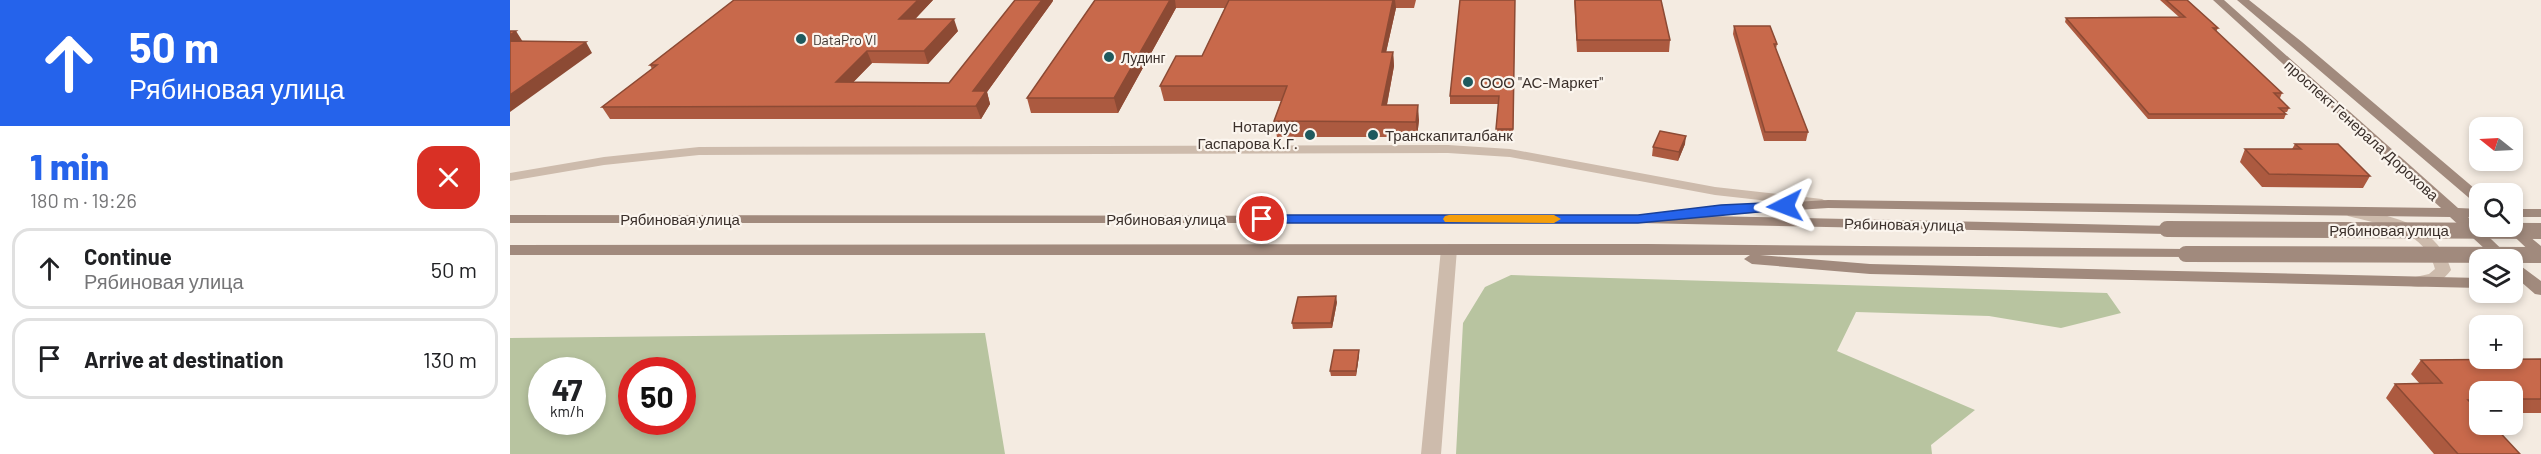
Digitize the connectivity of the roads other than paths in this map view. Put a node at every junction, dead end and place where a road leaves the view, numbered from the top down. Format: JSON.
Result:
{"nodes":[{"id":1,"x":2218,"y":0,"type":"edge"},
{"id":2,"x":2244,"y":0,"type":"edge"},
{"id":3,"x":510,"y":177,"type":"edge"},
{"id":4,"x":2469,"y":191,"type":"edge"},
{"id":5,"x":1828,"y":204,"type":"junction"},
{"id":6,"x":2345,"y":212,"type":"junction"},
{"id":7,"x":2455,"y":213,"type":"junction"},
{"id":8,"x":2469,"y":213,"type":"edge"},
{"id":9,"x":2523,"y":213,"type":"edge"},
{"id":10,"x":2541,"y":213,"type":"edge"},
{"id":11,"x":510,"y":219,"type":"edge"},
{"id":12,"x":1638,"y":219,"type":"junction"},
{"id":13,"x":2541,"y":231,"type":"edge"},
{"id":14,"x":2522,"y":237,"type":"edge"},
{"id":15,"x":1449,"y":249,"type":"junction"},
{"id":16,"x":1648,"y":249,"type":"junction"},
{"id":17,"x":2495,"y":249,"type":"edge"},
{"id":18,"x":510,"y":250,"type":"edge"},
{"id":19,"x":2541,"y":255,"type":"edge"},
{"id":20,"x":2523,"y":274,"type":"edge"},
{"id":21,"x":2417,"y":282,"type":"junction"},
{"id":22,"x":2469,"y":283,"type":"edge"},
{"id":23,"x":2523,"y":285,"type":"edge"},
{"id":24,"x":2539,"y":286,"type":"edge"},
{"id":25,"x":1431,"y":454,"type":"edge"}],
"edges":[{"from":1,"to":7,"type":"main road","name":"проспект Генерала Дорохова"},
{"from":2,"to":4,"type":"main road","name":"проспект Генерала Дорохова"},
{"from":3,"to":5,"type":"street"},
{"from":5,"to":6,"type":"main road"},
{"from":5,"to":12,"type":"main road"},
{"from":6,"to":7,"type":"main road"},
{"from":6,"to":21,"type":"street"},
{"from":7,"to":8,"type":"main road"},
{"from":7,"to":17,"type":"main road","name":"проспект Генерала Дорохова"},
{"from":9,"to":10,"type":"main road"},
{"from":11,"to":12,"type":"main road","name":"Рябиновая улица"},
{"from":12,"to":13,"type":"main road","name":"Рябиновая улица","bridge":true},
{"from":14,"to":19,"type":"main road"},
{"from":15,"to":16,"type":"main road","name":"Рябиновая улица"},
{"from":15,"to":18,"type":"main road","name":"Рябиновая улица"},
{"from":15,"to":25,"type":"street"},
{"from":16,"to":19,"type":"main road","name":"Рябиновая улица","bridge":true},
{"from":16,"to":21,"type":"main road"},
{"from":20,"to":24,"type":"main road"},
{"from":21,"to":22,"type":"main road"},
{"from":23,"to":24,"type":"main road"}]}
